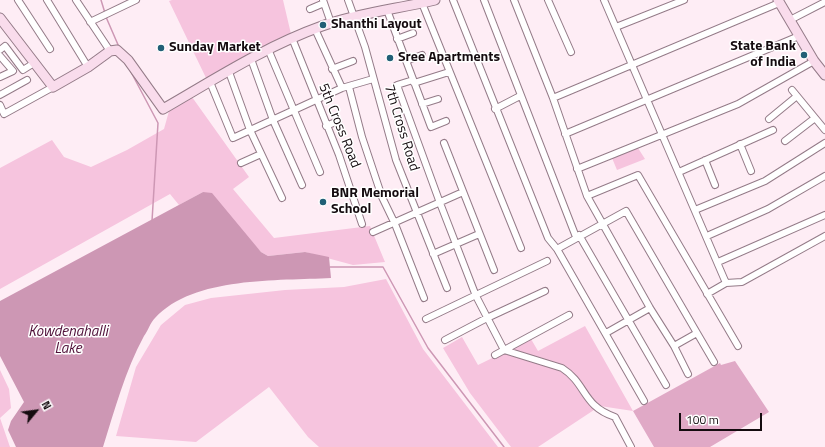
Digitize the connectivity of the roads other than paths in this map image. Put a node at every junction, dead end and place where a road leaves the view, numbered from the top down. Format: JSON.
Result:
{"nodes":[{"id":1,"x":18,"y":0,"type":"edge"},
{"id":2,"x":48,"y":0,"type":"edge"},
{"id":3,"x":76,"y":0,"type":"edge"},
{"id":4,"x":136,"y":0,"type":"edge"},
{"id":5,"x":348,"y":0,"type":"edge"},
{"id":6,"x":453,"y":0,"type":"edge"},
{"id":7,"x":484,"y":0,"type":"edge"},
{"id":8,"x":514,"y":0,"type":"edge"},
{"id":9,"x":548,"y":0,"type":"edge"},
{"id":10,"x":604,"y":0,"type":"edge"},
{"id":11,"x":684,"y":0,"type":"edge"},
{"id":12,"x":430,"y":1,"type":"edge"},
{"id":13,"x":778,"y":1,"type":"edge"},
{"id":14,"x":825,"y":1,"type":"edge"},
{"id":15,"x":323,"y":2,"type":"edge"},
{"id":16,"x":402,"y":4,"type":"edge"},
{"id":17,"x":310,"y":9,"type":"dead end"},
{"id":18,"x":387,"y":10,"type":"junction"},
{"id":19,"x":0,"y":18,"type":"edge"},
{"id":20,"x":354,"y":18,"type":"junction"},
{"id":21,"x":790,"y":20,"type":"junction"},
{"id":22,"x":90,"y":22,"type":"junction"},
{"id":23,"x":331,"y":23,"type":"junction"},
{"id":24,"x":616,"y":27,"type":"junction"},
{"id":25,"x":315,"y":29,"type":"junction"},
{"id":26,"x":413,"y":33,"type":"dead end"},
{"id":27,"x":800,"y":36,"type":"junction"},
{"id":28,"x":292,"y":38,"type":"junction"},
{"id":29,"x":397,"y":38,"type":"junction"},
{"id":30,"x":50,"y":49,"type":"dead end"},
{"id":31,"x":268,"y":49,"type":"junction"},
{"id":32,"x":0,"y":50,"type":"edge"},
{"id":33,"x":110,"y":51,"type":"junction"},
{"id":34,"x":571,"y":52,"type":"dead end"},
{"id":35,"x":422,"y":55,"type":"dead end"},
{"id":36,"x":0,"y":56,"type":"edge"},
{"id":37,"x":251,"y":58,"type":"junction"},
{"id":38,"x":353,"y":61,"type":"dead end"},
{"id":39,"x":406,"y":61,"type":"junction"},
{"id":40,"x":814,"y":61,"type":"junction"},
{"id":41,"x":34,"y":62,"type":"junction"},
{"id":42,"x":3,"y":65,"type":"edge"},
{"id":43,"x":632,"y":65,"type":"junction"},
{"id":44,"x":88,"y":67,"type":"junction"},
{"id":45,"x":332,"y":69,"type":"junction"},
{"id":46,"x":229,"y":72,"type":"junction"},
{"id":47,"x":449,"y":72,"type":"junction"},
{"id":48,"x":825,"y":75,"type":"edge"},
{"id":49,"x":0,"y":77,"type":"edge"},
{"id":50,"x":373,"y":79,"type":"junction"},
{"id":51,"x":28,"y":80,"type":"dead end"},
{"id":52,"x":210,"y":82,"type":"junction"},
{"id":53,"x":414,"y":82,"type":"junction"},
{"id":54,"x":53,"y":87,"type":"junction"},
{"id":55,"x":349,"y":87,"type":"junction"},
{"id":56,"x":342,"y":88,"type":"junction"},
{"id":57,"x":792,"y":90,"type":"dead end"},
{"id":58,"x":0,"y":95,"type":"edge"},
{"id":59,"x":520,"y":96,"type":"junction"},
{"id":60,"x":797,"y":96,"type":"junction"},
{"id":61,"x":553,"y":98,"type":"junction"},
{"id":62,"x":438,"y":99,"type":"dead end"},
{"id":63,"x":316,"y":100,"type":"junction"},
{"id":64,"x":647,"y":100,"type":"junction"},
{"id":65,"x":422,"y":104,"type":"junction"},
{"id":66,"x":0,"y":105,"type":"edge"},
{"id":67,"x":294,"y":110,"type":"junction"},
{"id":68,"x":495,"y":110,"type":"junction"},
{"id":69,"x":769,"y":118,"type":"dead end"},
{"id":70,"x":815,"y":118,"type":"junction"},
{"id":71,"x":273,"y":120,"type":"junction"},
{"id":72,"x":338,"y":121,"type":"dead end"},
{"id":73,"x":446,"y":121,"type":"dead end"},
{"id":74,"x":326,"y":126,"type":"junction"},
{"id":75,"x":250,"y":130,"type":"junction"},
{"id":76,"x":773,"y":130,"type":"dead end"},
{"id":77,"x":825,"y":130,"type":"edge"},
{"id":78,"x":565,"y":134,"type":"junction"},
{"id":79,"x":663,"y":136,"type":"junction"},
{"id":80,"x":785,"y":141,"type":"dead end"},
{"id":81,"x":444,"y":143,"type":"dead end"},
{"id":82,"x":825,"y":143,"type":"edge"},
{"id":83,"x":740,"y":144,"type":"junction"},
{"id":84,"x":261,"y":154,"type":"junction"},
{"id":85,"x":705,"y":160,"type":"junction"},
{"id":86,"x":241,"y":164,"type":"dead end"},
{"id":87,"x":577,"y":169,"type":"junction"},
{"id":88,"x":751,"y":171,"type":"dead end"},
{"id":89,"x":320,"y":172,"type":"dead end"},
{"id":90,"x":679,"y":172,"type":"junction"},
{"id":91,"x":825,"y":176,"type":"edge"},
{"id":92,"x":302,"y":185,"type":"dead end"},
{"id":93,"x":716,"y":185,"type":"dead end"},
{"id":94,"x":463,"y":192,"type":"junction"},
{"id":95,"x":588,"y":196,"type":"junction"},
{"id":96,"x":282,"y":198,"type":"dead end"},
{"id":97,"x":440,"y":203,"type":"junction"},
{"id":98,"x":695,"y":210,"type":"junction"},
{"id":99,"x":417,"y":213,"type":"junction"},
{"id":100,"x":825,"y":215,"type":"edge"},
{"id":101,"x":362,"y":224,"type":"dead end"},
{"id":102,"x":395,"y":224,"type":"junction"},
{"id":103,"x":602,"y":224,"type":"junction"},
{"id":104,"x":373,"y":232,"type":"dead end"},
{"id":105,"x":480,"y":234,"type":"junction"},
{"id":106,"x":577,"y":236,"type":"junction"},
{"id":107,"x":707,"y":236,"type":"junction"},
{"id":108,"x":825,"y":236,"type":"edge"},
{"id":109,"x":456,"y":244,"type":"junction"},
{"id":110,"x":522,"y":248,"type":"dead end"},
{"id":111,"x":557,"y":249,"type":"junction"},
{"id":112,"x":433,"y":254,"type":"junction"},
{"id":113,"x":547,"y":261,"type":"dead end"},
{"id":114,"x":718,"y":262,"type":"junction"},
{"id":115,"x":494,"y":270,"type":"dead end"},
{"id":116,"x":726,"y":284,"type":"junction"},
{"id":117,"x":447,"y":288,"type":"dead end"},
{"id":118,"x":545,"y":291,"type":"dead end"},
{"id":119,"x":707,"y":294,"type":"junction"},
{"id":120,"x":476,"y":296,"type":"junction"},
{"id":121,"x":424,"y":298,"type":"dead end"},
{"id":122,"x":650,"y":308,"type":"junction"},
{"id":123,"x":569,"y":315,"type":"dead end"},
{"id":124,"x":487,"y":318,"type":"junction"},
{"id":125,"x":426,"y":319,"type":"dead end"},
{"id":126,"x":628,"y":320,"type":"junction"},
{"id":127,"x":606,"y":333,"type":"junction"},
{"id":128,"x":697,"y":333,"type":"junction"},
{"id":129,"x":445,"y":340,"type":"dead end"},
{"id":130,"x":674,"y":346,"type":"junction"},
{"id":131,"x":738,"y":346,"type":"dead end"},
{"id":132,"x":504,"y":350,"type":"junction"},
{"id":133,"x":495,"y":355,"type":"dead end"},
{"id":134,"x":714,"y":362,"type":"dead end"},
{"id":135,"x":688,"y":374,"type":"dead end"},
{"id":136,"x":666,"y":385,"type":"dead end"},
{"id":137,"x":644,"y":401,"type":"dead end"},
{"id":138,"x":631,"y":447,"type":"edge"}],
"edges":[{"from":1,"to":30,"type":"street"},
{"from":2,"to":44,"type":"street"},
{"from":3,"to":22,"type":"street"},
{"from":4,"to":22,"type":"street"},
{"from":5,"to":20,"type":"street","name":"7th Cross Road"},
{"from":6,"to":68,"type":"street"},
{"from":7,"to":59,"type":"street"},
{"from":8,"to":61,"type":"street"},
{"from":9,"to":34,"type":"street"},
{"from":10,"to":24,"type":"street"},
{"from":11,"to":24,"type":"street"},
{"from":12,"to":16,"type":"street"},
{"from":12,"to":47,"type":"street"},
{"from":13,"to":21,"type":"street"},
{"from":13,"to":43,"type":"street"},
{"from":14,"to":21,"type":"street"},
{"from":15,"to":17,"type":"street"},
{"from":15,"to":23,"type":"street"},
{"from":16,"to":18,"type":"street"},
{"from":18,"to":20,"type":"street"},
{"from":18,"to":29,"type":"street"},
{"from":19,"to":41,"type":"street"},
{"from":20,"to":23,"type":"street"},
{"from":20,"to":50,"type":"street","name":"7th Cross Road"},
{"from":21,"to":27,"type":"street"},
{"from":22,"to":33,"type":"street"},
{"from":23,"to":25,"type":"street"},
{"from":24,"to":43,"type":"street"},
{"from":25,"to":28,"type":"street"},
{"from":25,"to":45,"type":"street"},
{"from":26,"to":29,"type":"street"},
{"from":27,"to":40,"type":"street"},
{"from":27,"to":64,"type":"street"},
{"from":28,"to":31,"type":"street"},
{"from":28,"to":63,"type":"street","name":"5th Cross Road"},
{"from":29,"to":39,"type":"street"},
{"from":31,"to":37,"type":"street"},
{"from":31,"to":67,"type":"street"},
{"from":32,"to":41,"type":"street"},
{"from":33,"to":44,"type":"street"},
{"from":33,"to":52,"type":"street"},
{"from":35,"to":39,"type":"street"},
{"from":36,"to":42,"type":"street"},
{"from":37,"to":46,"type":"street"},
{"from":37,"to":71,"type":"street"},
{"from":38,"to":45,"type":"street"},
{"from":39,"to":53,"type":"street"},
{"from":40,"to":48,"type":"street"},
{"from":40,"to":79,"type":"street"},
{"from":41,"to":54,"type":"street"},
{"from":42,"to":49,"type":"street"},
{"from":43,"to":61,"type":"street"},
{"from":43,"to":64,"type":"street"},
{"from":44,"to":54,"type":"street"},
{"from":45,"to":56,"type":"street"},
{"from":46,"to":52,"type":"street"},
{"from":46,"to":75,"type":"street"},
{"from":47,"to":53,"type":"street"},
{"from":47,"to":110,"type":"street"},
{"from":50,"to":55,"type":"street"},
{"from":50,"to":99,"type":"street","name":"7th Cross Road"},
{"from":51,"to":58,"type":"street"},
{"from":52,"to":75,"type":"street"},
{"from":53,"to":65,"type":"street"},
{"from":53,"to":97,"type":"street"},
{"from":54,"to":66,"type":"street"},
{"from":55,"to":56,"type":"street"},
{"from":55,"to":102,"type":"street"},
{"from":56,"to":63,"type":"street"},
{"from":57,"to":60,"type":"street"},
{"from":59,"to":68,"type":"street"},
{"from":59,"to":106,"type":"street"},
{"from":60,"to":69,"type":"street"},
{"from":60,"to":70,"type":"street"},
{"from":61,"to":78,"type":"street"},
{"from":62,"to":65,"type":"street"},
{"from":63,"to":67,"type":"street"},
{"from":63,"to":74,"type":"street","name":"5th Cross Road"},
{"from":64,"to":78,"type":"street"},
{"from":64,"to":79,"type":"street"},
{"from":65,"to":73,"type":"street"},
{"from":67,"to":71,"type":"street"},
{"from":67,"to":89,"type":"street"},
{"from":68,"to":111,"type":"street"},
{"from":70,"to":77,"type":"street"},
{"from":70,"to":80,"type":"street"},
{"from":71,"to":75,"type":"street"},
{"from":71,"to":92,"type":"street"},
{"from":72,"to":74,"type":"street"},
{"from":74,"to":101,"type":"street","name":"5th Cross Road"},
{"from":75,"to":84,"type":"street"},
{"from":76,"to":83,"type":"street"},
{"from":78,"to":87,"type":"street"},
{"from":79,"to":87,"type":"street"},
{"from":79,"to":90,"type":"street"},
{"from":81,"to":94,"type":"street"},
{"from":82,"to":98,"type":"street"},
{"from":83,"to":85,"type":"street"},
{"from":83,"to":88,"type":"street"},
{"from":84,"to":86,"type":"street"},
{"from":84,"to":96,"type":"street"},
{"from":85,"to":90,"type":"street"},
{"from":85,"to":93,"type":"street"},
{"from":87,"to":95,"type":"street"},
{"from":90,"to":98,"type":"street"},
{"from":91,"to":107,"type":"street"},
{"from":94,"to":97,"type":"street"},
{"from":94,"to":105,"type":"street"},
{"from":95,"to":103,"type":"street"},
{"from":95,"to":119,"type":"street"},
{"from":97,"to":99,"type":"street"},
{"from":97,"to":109,"type":"street"},
{"from":98,"to":107,"type":"street"},
{"from":99,"to":102,"type":"street"},
{"from":99,"to":112,"type":"street","name":"7th Cross Road"},
{"from":100,"to":114,"type":"street"},
{"from":102,"to":104,"type":"street"},
{"from":102,"to":121,"type":"street"},
{"from":103,"to":106,"type":"street"},
{"from":103,"to":122,"type":"street"},
{"from":103,"to":128,"type":"street"},
{"from":105,"to":109,"type":"street"},
{"from":105,"to":115,"type":"street"},
{"from":106,"to":111,"type":"street"},
{"from":106,"to":126,"type":"street"},
{"from":107,"to":114,"type":"street"},
{"from":108,"to":116,"type":"street"},
{"from":109,"to":112,"type":"street"},
{"from":109,"to":120,"type":"street"},
{"from":111,"to":127,"type":"street"},
{"from":112,"to":117,"type":"street","name":"7th Cross Road"},
{"from":113,"to":120,"type":"street"},
{"from":114,"to":116,"type":"street"},
{"from":116,"to":119,"type":"street"},
{"from":118,"to":124,"type":"street"},
{"from":119,"to":131,"type":"street"},
{"from":120,"to":124,"type":"street"},
{"from":120,"to":125,"type":"street"},
{"from":122,"to":126,"type":"street"},
{"from":122,"to":130,"type":"street"},
{"from":123,"to":132,"type":"street"},
{"from":124,"to":129,"type":"street"},
{"from":124,"to":132,"type":"street"},
{"from":126,"to":127,"type":"street"},
{"from":126,"to":136,"type":"street"},
{"from":127,"to":137,"type":"street"},
{"from":128,"to":130,"type":"street"},
{"from":128,"to":134,"type":"street"},
{"from":130,"to":135,"type":"street"},
{"from":132,"to":133,"type":"street"},
{"from":132,"to":138,"type":"street"}]}
